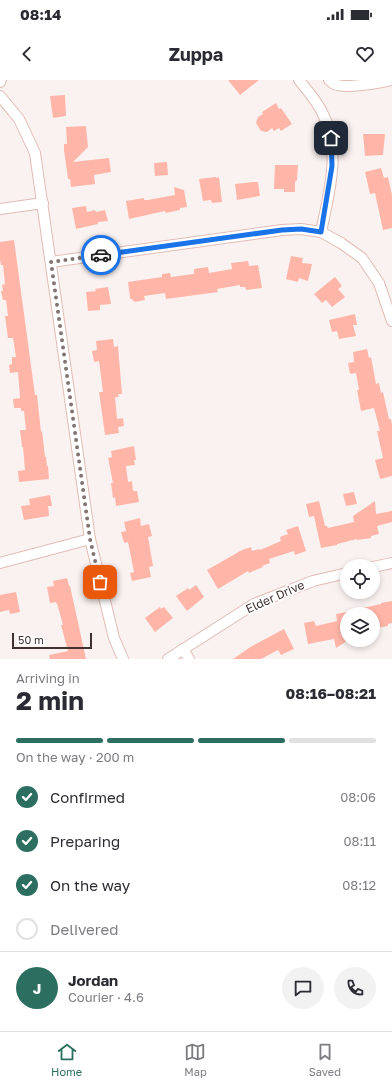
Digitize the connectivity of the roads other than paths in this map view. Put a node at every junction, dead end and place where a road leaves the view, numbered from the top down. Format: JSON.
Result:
{"nodes":[{"id":1,"x":299,"y":80,"type":"edge"},
{"id":2,"x":329,"y":80,"type":"edge"},
{"id":3,"x":391,"y":80,"type":"edge"},
{"id":4,"x":0,"y":96,"type":"edge"},
{"id":5,"x":43,"y":203,"type":"junction"},
{"id":6,"x":0,"y":209,"type":"edge"},
{"id":7,"x":321,"y":232,"type":"junction"},
{"id":8,"x":51,"y":262,"type":"junction"},
{"id":9,"x":392,"y":321,"type":"edge"},
{"id":10,"x":90,"y":539,"type":"junction"},
{"id":11,"x":0,"y":562,"type":"edge"},
{"id":12,"x":392,"y":563,"type":"edge"},
{"id":13,"x":380,"y":566,"type":"edge"},
{"id":14,"x":340,"y":575,"type":"edge"},
{"id":15,"x":183,"y":649,"type":"junction"},
{"id":16,"x":123,"y":659,"type":"edge"},
{"id":17,"x":168,"y":659,"type":"edge"},
{"id":18,"x":189,"y":659,"type":"edge"}],
"edges":[{"from":1,"to":7,"type":"street"},
{"from":2,"to":3,"type":"street"},
{"from":4,"to":5,"type":"street"},
{"from":5,"to":6,"type":"street"},
{"from":5,"to":8,"type":"street"},
{"from":7,"to":8,"type":"street"},
{"from":7,"to":9,"type":"street"},
{"from":8,"to":10,"type":"street"},
{"from":10,"to":11,"type":"street"},
{"from":10,"to":16,"type":"street"},
{"from":12,"to":13,"type":"street"},
{"from":14,"to":15,"type":"street","name":"Elder Drive"},
{"from":15,"to":17,"type":"street","name":"Elder Drive"},
{"from":15,"to":18,"type":"street"}]}
